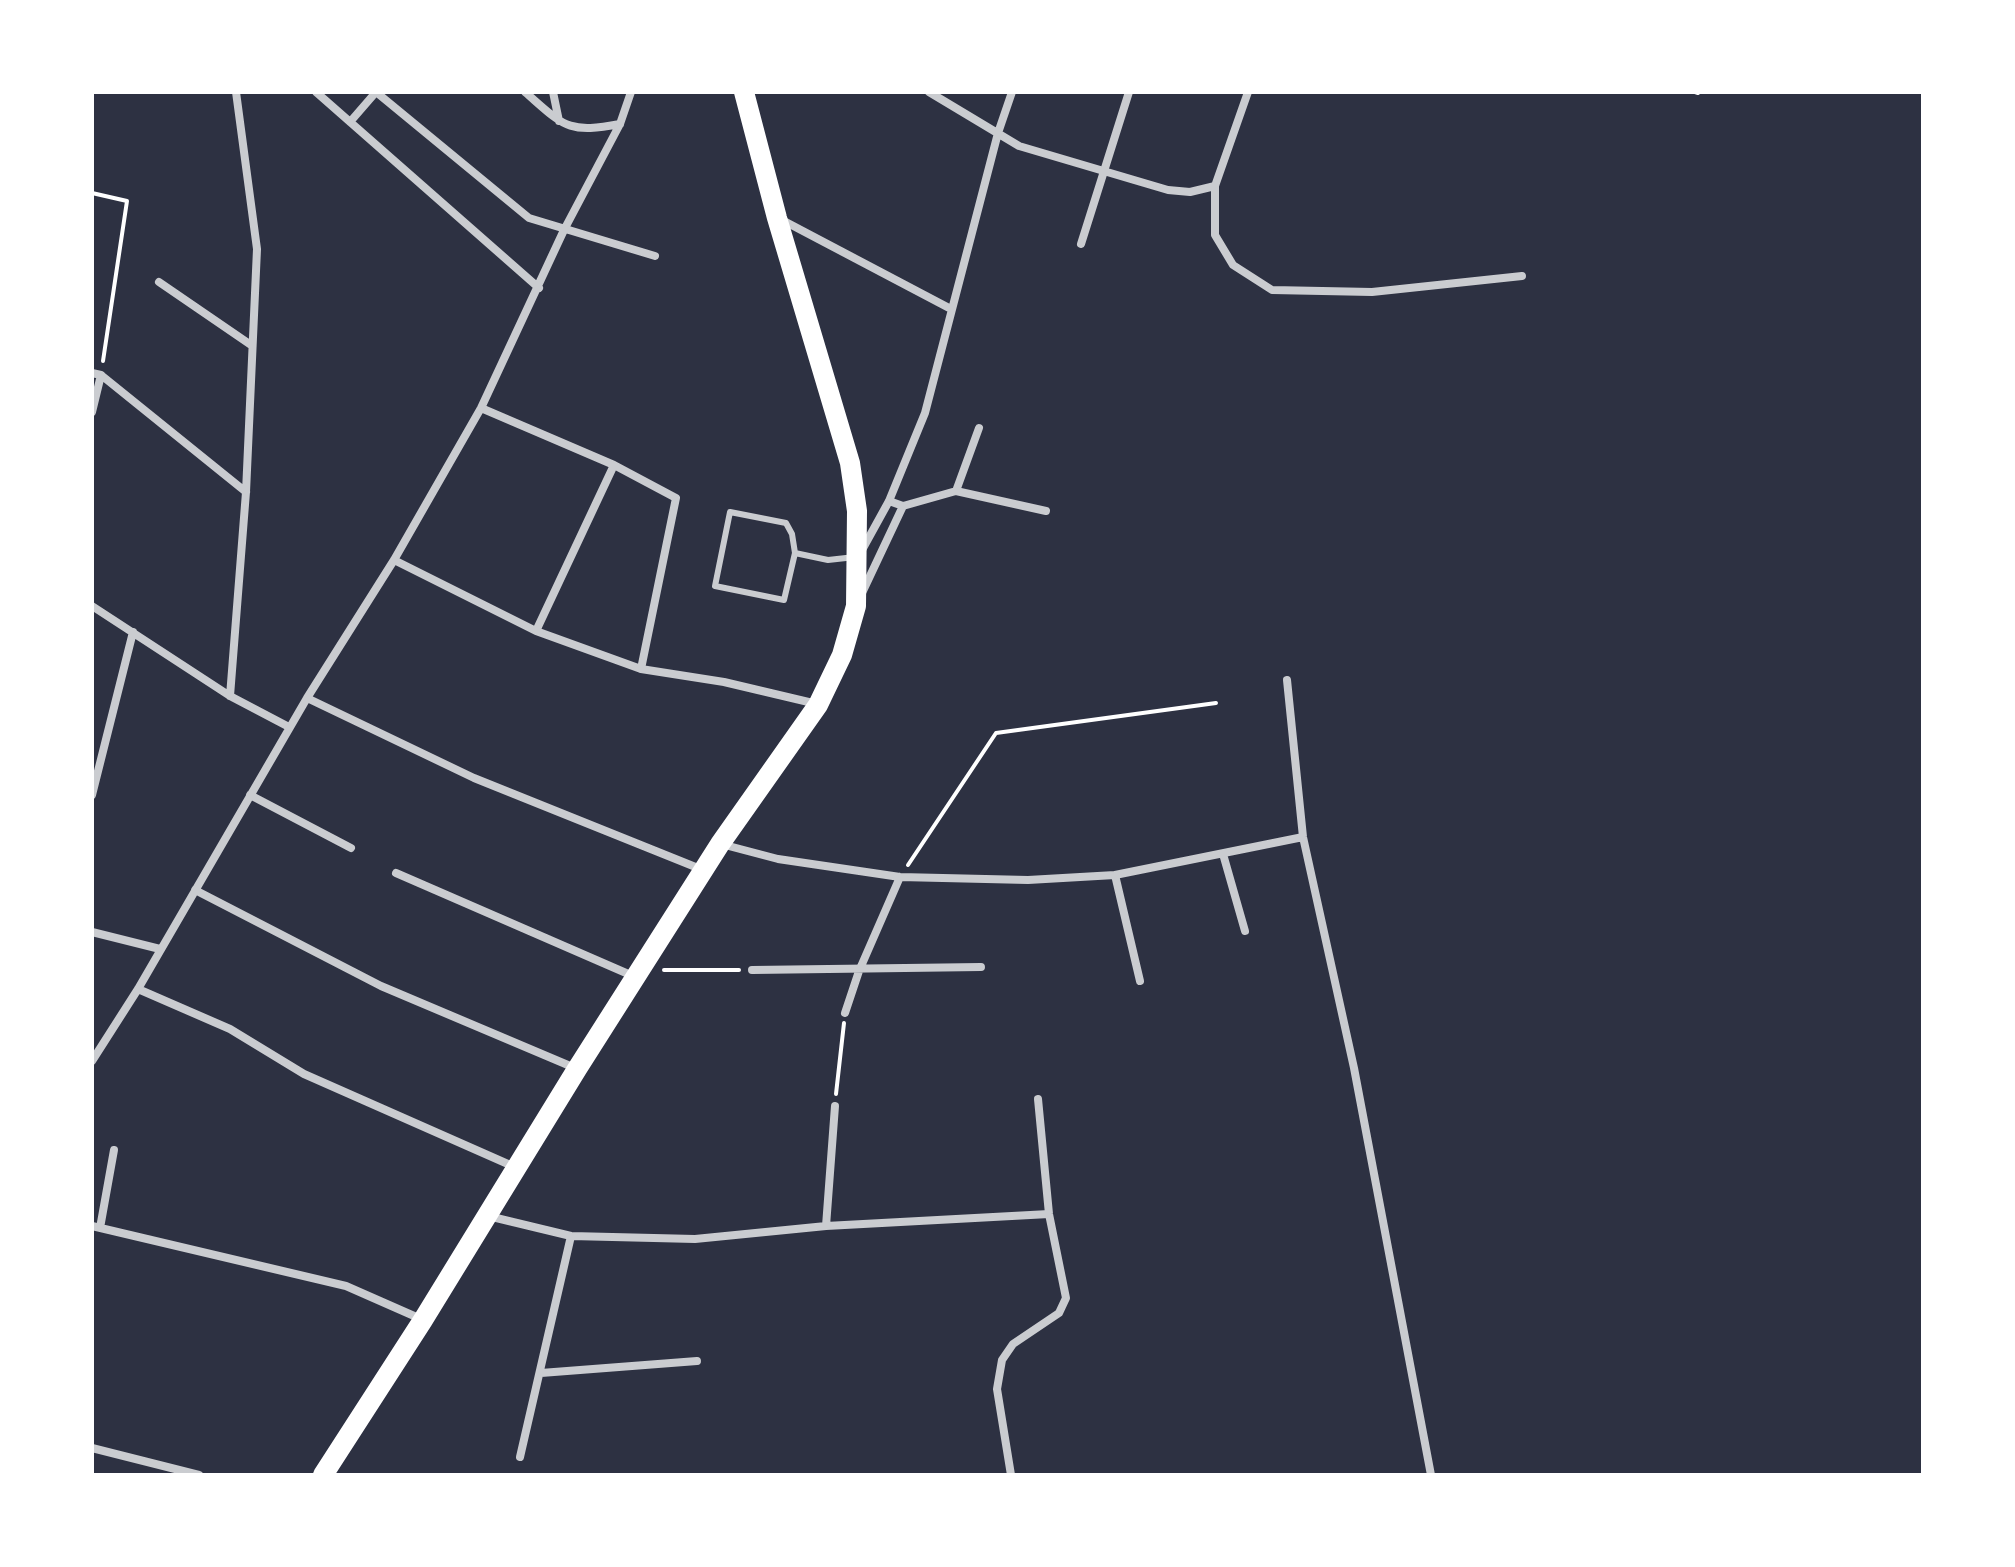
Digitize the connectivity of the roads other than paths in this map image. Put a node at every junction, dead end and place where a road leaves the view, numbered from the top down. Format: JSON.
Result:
{"nodes":[{"id":1,"x":236,"y":92,"type":"edge"},
{"id":2,"x":316,"y":92,"type":"edge"},
{"id":3,"x":376,"y":92,"type":"edge"},
{"id":4,"x":525,"y":92,"type":"edge"},
{"id":5,"x":553,"y":92,"type":"edge"},
{"id":6,"x":631,"y":92,"type":"edge"},
{"id":7,"x":744,"y":92,"type":"edge"},
{"id":8,"x":929,"y":92,"type":"edge"},
{"id":9,"x":1012,"y":92,"type":"edge"},
{"id":10,"x":1129,"y":92,"type":"edge"},
{"id":11,"x":1248,"y":92,"type":"edge"},
{"id":12,"x":350,"y":122,"type":"junction"},
{"id":13,"x":560,"y":122,"type":"junction"},
{"id":14,"x":620,"y":124,"type":"junction"},
{"id":15,"x":998,"y":133,"type":"junction"},
{"id":16,"x":1102,"y":171,"type":"junction"},
{"id":17,"x":1215,"y":186,"type":"junction"},
{"id":18,"x":777,"y":218,"type":"junction"},
{"id":19,"x":564,"y":230,"type":"junction"},
{"id":20,"x":1081,"y":244,"type":"dead end"},
{"id":21,"x":655,"y":256,"type":"dead end"},
{"id":22,"x":1522,"y":276,"type":"dead end"},
{"id":23,"x":159,"y":282,"type":"dead end"},
{"id":24,"x":539,"y":288,"type":"junction"},
{"id":25,"x":951,"y":309,"type":"junction"},
{"id":26,"x":251,"y":345,"type":"junction"},
{"id":27,"x":96,"y":374,"type":"edge"},
{"id":28,"x":481,"y":408,"type":"junction"},
{"id":29,"x":92,"y":412,"type":"edge"},
{"id":30,"x":979,"y":428,"type":"dead end"},
{"id":31,"x":614,"y":465,"type":"junction"},
{"id":32,"x":956,"y":491,"type":"junction"},
{"id":33,"x":246,"y":492,"type":"junction"},
{"id":34,"x":889,"y":501,"type":"junction"},
{"id":35,"x":903,"y":506,"type":"junction"},
{"id":36,"x":1046,"y":511,"type":"dead end"},
{"id":37,"x":795,"y":553,"type":"junction"},
{"id":38,"x":858,"y":557,"type":"junction"},
{"id":39,"x":394,"y":560,"type":"junction"},
{"id":40,"x":92,"y":606,"type":"edge"},
{"id":41,"x":856,"y":606,"type":"junction"},
{"id":42,"x":536,"y":631,"type":"junction"},
{"id":43,"x":133,"y":632,"type":"junction"},
{"id":44,"x":641,"y":669,"type":"junction"},
{"id":45,"x":1287,"y":680,"type":"dead end"},
{"id":46,"x":230,"y":696,"type":"junction"},
{"id":47,"x":307,"y":698,"type":"junction"},
{"id":48,"x":818,"y":705,"type":"junction"},
{"id":49,"x":289,"y":727,"type":"junction"},
{"id":50,"x":92,"y":795,"type":"edge"},
{"id":51,"x":250,"y":795,"type":"junction"},
{"id":52,"x":1303,"y":837,"type":"junction"},
{"id":53,"x":720,"y":844,"type":"junction"},
{"id":54,"x":351,"y":848,"type":"dead end"},
{"id":55,"x":1223,"y":854,"type":"junction"},
{"id":56,"x":704,"y":871,"type":"junction"},
{"id":57,"x":396,"y":873,"type":"dead end"},
{"id":58,"x":1115,"y":875,"type":"junction"},
{"id":59,"x":900,"y":877,"type":"junction"},
{"id":60,"x":195,"y":890,"type":"junction"},
{"id":61,"x":1245,"y":931,"type":"dead end"},
{"id":62,"x":92,"y":932,"type":"edge"},
{"id":63,"x":160,"y":949,"type":"junction"},
{"id":64,"x":981,"y":967,"type":"dead end"},
{"id":65,"x":752,"y":970,"type":"road end"},
{"id":66,"x":859,"y":971,"type":"junction"},
{"id":67,"x":639,"y":974,"type":"junction"},
{"id":68,"x":1140,"y":981,"type":"dead end"},
{"id":69,"x":138,"y":989,"type":"junction"},
{"id":70,"x":845,"y":1013,"type":"road end"},
{"id":71,"x":93,"y":1058,"type":"edge"},
{"id":72,"x":577,"y":1069,"type":"junction"},
{"id":73,"x":1038,"y":1099,"type":"dead end"},
{"id":74,"x":835,"y":1106,"type":"road end"},
{"id":75,"x":114,"y":1150,"type":"dead end"},
{"id":76,"x":517,"y":1168,"type":"junction"},
{"id":77,"x":1049,"y":1214,"type":"junction"},
{"id":78,"x":488,"y":1216,"type":"junction"},
{"id":79,"x":826,"y":1226,"type":"junction"},
{"id":80,"x":96,"y":1227,"type":"edge"},
{"id":81,"x":571,"y":1236,"type":"junction"},
{"id":82,"x":423,"y":1320,"type":"junction"},
{"id":83,"x":697,"y":1361,"type":"dead end"},
{"id":84,"x":541,"y":1373,"type":"junction"},
{"id":85,"x":92,"y":1448,"type":"edge"},
{"id":86,"x":520,"y":1457,"type":"dead end"},
{"id":87,"x":199,"y":1475,"type":"edge"},
{"id":88,"x":323,"y":1475,"type":"edge"},
{"id":89,"x":1011,"y":1475,"type":"edge"},
{"id":90,"x":1431,"y":1475,"type":"edge"}],
"edges":[{"from":1,"to":26,"type":"street"},
{"from":2,"to":12,"type":"street"},
{"from":3,"to":12,"type":"street"},
{"from":3,"to":19,"type":"street"},
{"from":4,"to":13,"type":"street"},
{"from":5,"to":13,"type":"street"},
{"from":6,"to":14,"type":"street"},
{"from":7,"to":18,"type":"main road"},
{"from":8,"to":15,"type":"street"},
{"from":9,"to":15,"type":"street"},
{"from":10,"to":16,"type":"street"},
{"from":11,"to":17,"type":"street"},
{"from":12,"to":24,"type":"street"},
{"from":13,"to":14,"type":"street"},
{"from":14,"to":19,"type":"street"},
{"from":15,"to":16,"type":"street"},
{"from":15,"to":25,"type":"street"},
{"from":16,"to":17,"type":"street"},
{"from":16,"to":20,"type":"street"},
{"from":17,"to":22,"type":"street"},
{"from":18,"to":25,"type":"street"},
{"from":18,"to":38,"type":"main road"},
{"from":19,"to":21,"type":"street"},
{"from":19,"to":24,"type":"street"},
{"from":23,"to":26,"type":"street"},
{"from":24,"to":28,"type":"street"},
{"from":25,"to":34,"type":"street"},
{"from":26,"to":33,"type":"street"},
{"from":27,"to":29,"type":"street"},
{"from":27,"to":33,"type":"street"},
{"from":28,"to":31,"type":"street"},
{"from":28,"to":39,"type":"street"},
{"from":30,"to":32,"type":"street"},
{"from":31,"to":42,"type":"street"},
{"from":31,"to":44,"type":"street"},
{"from":32,"to":35,"type":"street"},
{"from":32,"to":36,"type":"street"},
{"from":33,"to":46,"type":"street"},
{"from":34,"to":35,"type":"street"},
{"from":34,"to":38,"type":"street"},
{"from":35,"to":41,"type":"street"},
{"from":37,"to":37,"type":"lane"},
{"from":37,"to":38,"type":"lane"},
{"from":38,"to":41,"type":"main road"},
{"from":39,"to":42,"type":"street"},
{"from":39,"to":47,"type":"street"},
{"from":40,"to":43,"type":"street"},
{"from":41,"to":48,"type":"main road"},
{"from":42,"to":44,"type":"street"},
{"from":43,"to":46,"type":"street"},
{"from":43,"to":50,"type":"street"},
{"from":44,"to":48,"type":"street"},
{"from":45,"to":52,"type":"street"},
{"from":46,"to":49,"type":"street"},
{"from":47,"to":49,"type":"street"},
{"from":47,"to":56,"type":"street"},
{"from":48,"to":53,"type":"main road"},
{"from":49,"to":51,"type":"street"},
{"from":51,"to":54,"type":"street"},
{"from":51,"to":60,"type":"street"},
{"from":52,"to":55,"type":"street"},
{"from":52,"to":90,"type":"street"},
{"from":53,"to":56,"type":"main road"},
{"from":53,"to":59,"type":"street"},
{"from":55,"to":58,"type":"street"},
{"from":55,"to":61,"type":"street"},
{"from":56,"to":67,"type":"main road"},
{"from":57,"to":67,"type":"street"},
{"from":58,"to":59,"type":"street"},
{"from":58,"to":68,"type":"street"},
{"from":59,"to":66,"type":"street"},
{"from":60,"to":63,"type":"street"},
{"from":60,"to":72,"type":"street"},
{"from":62,"to":63,"type":"street"},
{"from":63,"to":69,"type":"street"},
{"from":64,"to":66,"type":"street"},
{"from":65,"to":66,"type":"street"},
{"from":66,"to":70,"type":"street"},
{"from":67,"to":72,"type":"main road"},
{"from":69,"to":71,"type":"street"},
{"from":69,"to":76,"type":"street"},
{"from":72,"to":76,"type":"main road"},
{"from":73,"to":77,"type":"street"},
{"from":74,"to":79,"type":"street"},
{"from":75,"to":80,"type":"street"},
{"from":76,"to":78,"type":"main road"},
{"from":77,"to":79,"type":"street"},
{"from":77,"to":89,"type":"street"},
{"from":78,"to":81,"type":"street"},
{"from":78,"to":82,"type":"main road"},
{"from":79,"to":81,"type":"street"},
{"from":80,"to":82,"type":"street"},
{"from":81,"to":84,"type":"street"},
{"from":82,"to":88,"type":"main road"},
{"from":83,"to":84,"type":"street"},
{"from":84,"to":86,"type":"street"},
{"from":85,"to":87,"type":"street"}]}
